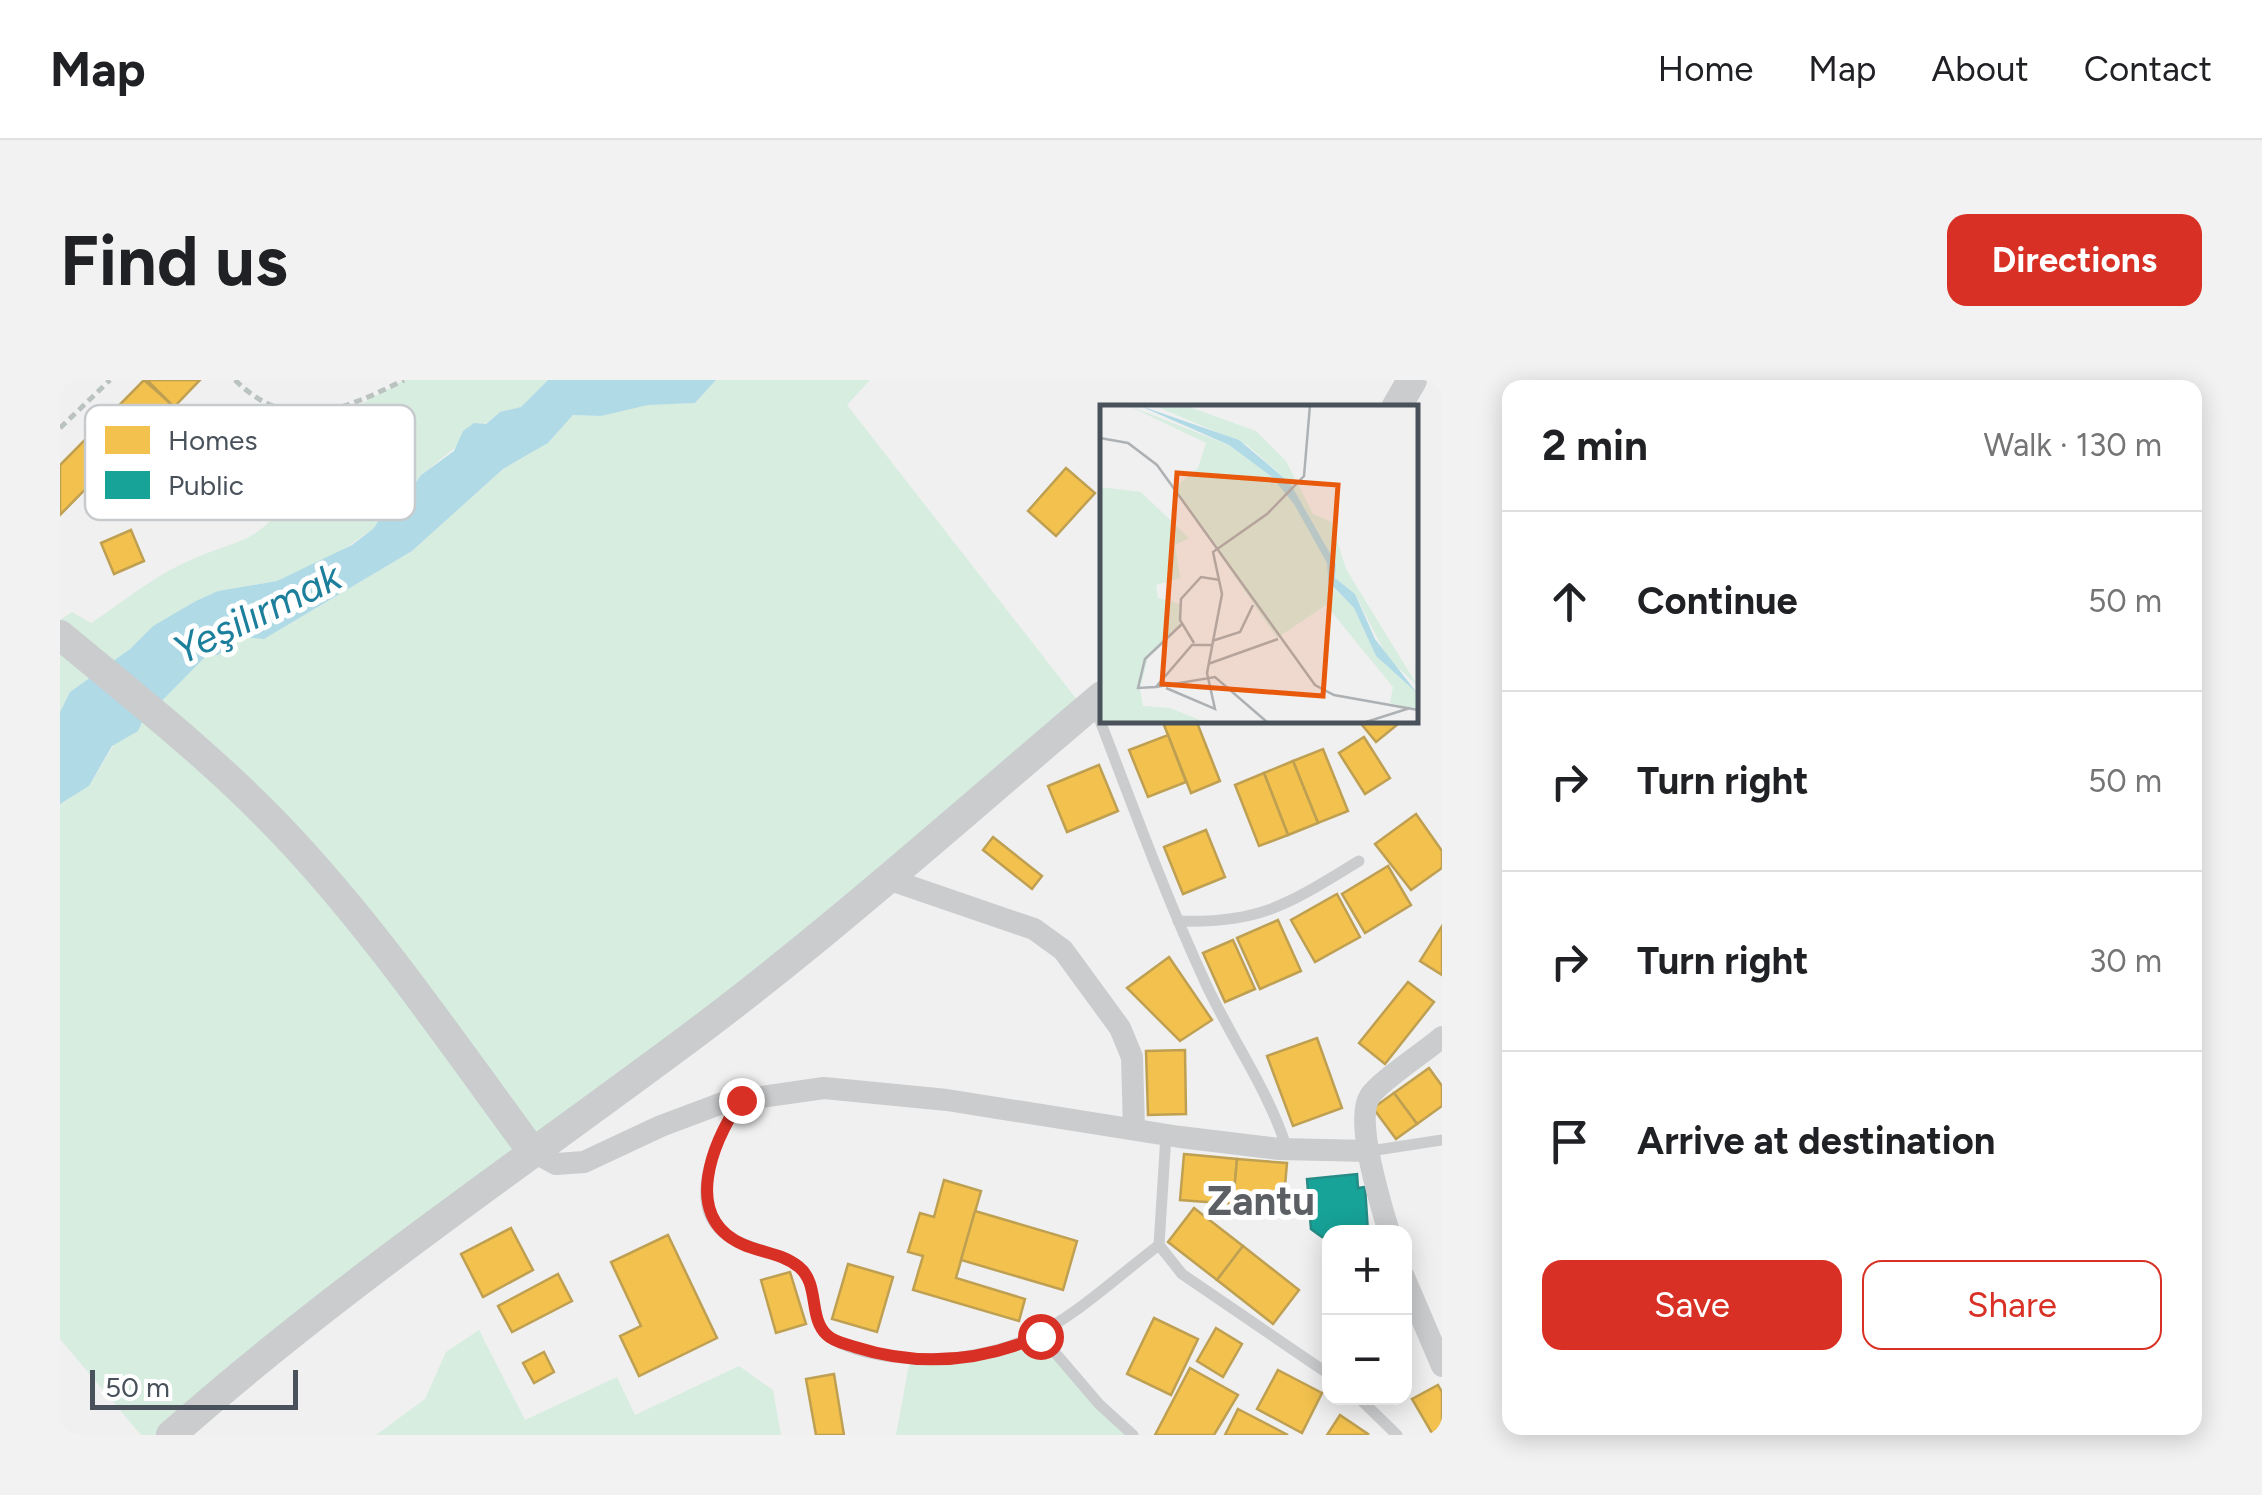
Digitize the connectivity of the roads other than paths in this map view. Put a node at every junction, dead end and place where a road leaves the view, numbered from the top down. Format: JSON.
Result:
{"nodes":[{"id":1,"x":1412,"y":380,"type":"edge"},
{"id":2,"x":1398,"y":405,"type":"edge"},
{"id":3,"x":60,"y":635,"type":"edge"},
{"id":4,"x":1098,"y":700,"type":"edge"},
{"id":5,"x":1106,"y":722,"type":"edge"},
{"id":6,"x":1360,"y":861,"type":"dead end"},
{"id":7,"x":885,"y":878,"type":"junction"},
{"id":8,"x":1178,"y":921,"type":"junction"},
{"id":9,"x":1442,"y":1037,"type":"edge"},
{"id":10,"x":741,"y":1100,"type":"junction"},
{"id":11,"x":1134,"y":1129,"type":"junction"},
{"id":12,"x":1166,"y":1135,"type":"junction"},
{"id":13,"x":1442,"y":1140,"type":"edge"},
{"id":14,"x":1287,"y":1149,"type":"junction"},
{"id":15,"x":532,"y":1151,"type":"junction"},
{"id":16,"x":1370,"y":1151,"type":"junction"},
{"id":17,"x":1387,"y":1225,"type":"edge"},
{"id":18,"x":1159,"y":1245,"type":"junction"},
{"id":19,"x":1412,"y":1296,"type":"edge"},
{"id":20,"x":1040,"y":1336,"type":"junction"},
{"id":21,"x":1442,"y":1366,"type":"edge"},
{"id":22,"x":1322,"y":1370,"type":"edge"},
{"id":23,"x":1366,"y":1405,"type":"edge"},
{"id":24,"x":171,"y":1435,"type":"edge"},
{"id":25,"x":1133,"y":1435,"type":"edge"},
{"id":26,"x":1397,"y":1435,"type":"edge"}],
"edges":[{"from":1,"to":2,"type":"street"},
{"from":3,"to":15,"type":"street"},
{"from":4,"to":7,"type":"street"},
{"from":5,"to":8,"type":"lane"},
{"from":6,"to":8,"type":"lane"},
{"from":7,"to":11,"type":"street"},
{"from":7,"to":15,"type":"street"},
{"from":8,"to":14,"type":"lane"},
{"from":9,"to":16,"type":"street"},
{"from":10,"to":11,"type":"street"},
{"from":10,"to":15,"type":"street"},
{"from":10,"to":20,"type":"lane"},
{"from":11,"to":12,"type":"street"},
{"from":12,"to":14,"type":"street"},
{"from":12,"to":18,"type":"lane"},
{"from":13,"to":16,"type":"lane"},
{"from":14,"to":16,"type":"street"},
{"from":15,"to":24,"type":"street"},
{"from":16,"to":17,"type":"street"},
{"from":18,"to":20,"type":"lane"},
{"from":18,"to":22,"type":"lane"},
{"from":19,"to":21,"type":"street"},
{"from":20,"to":25,"type":"lane"},
{"from":23,"to":26,"type":"lane"}]}
